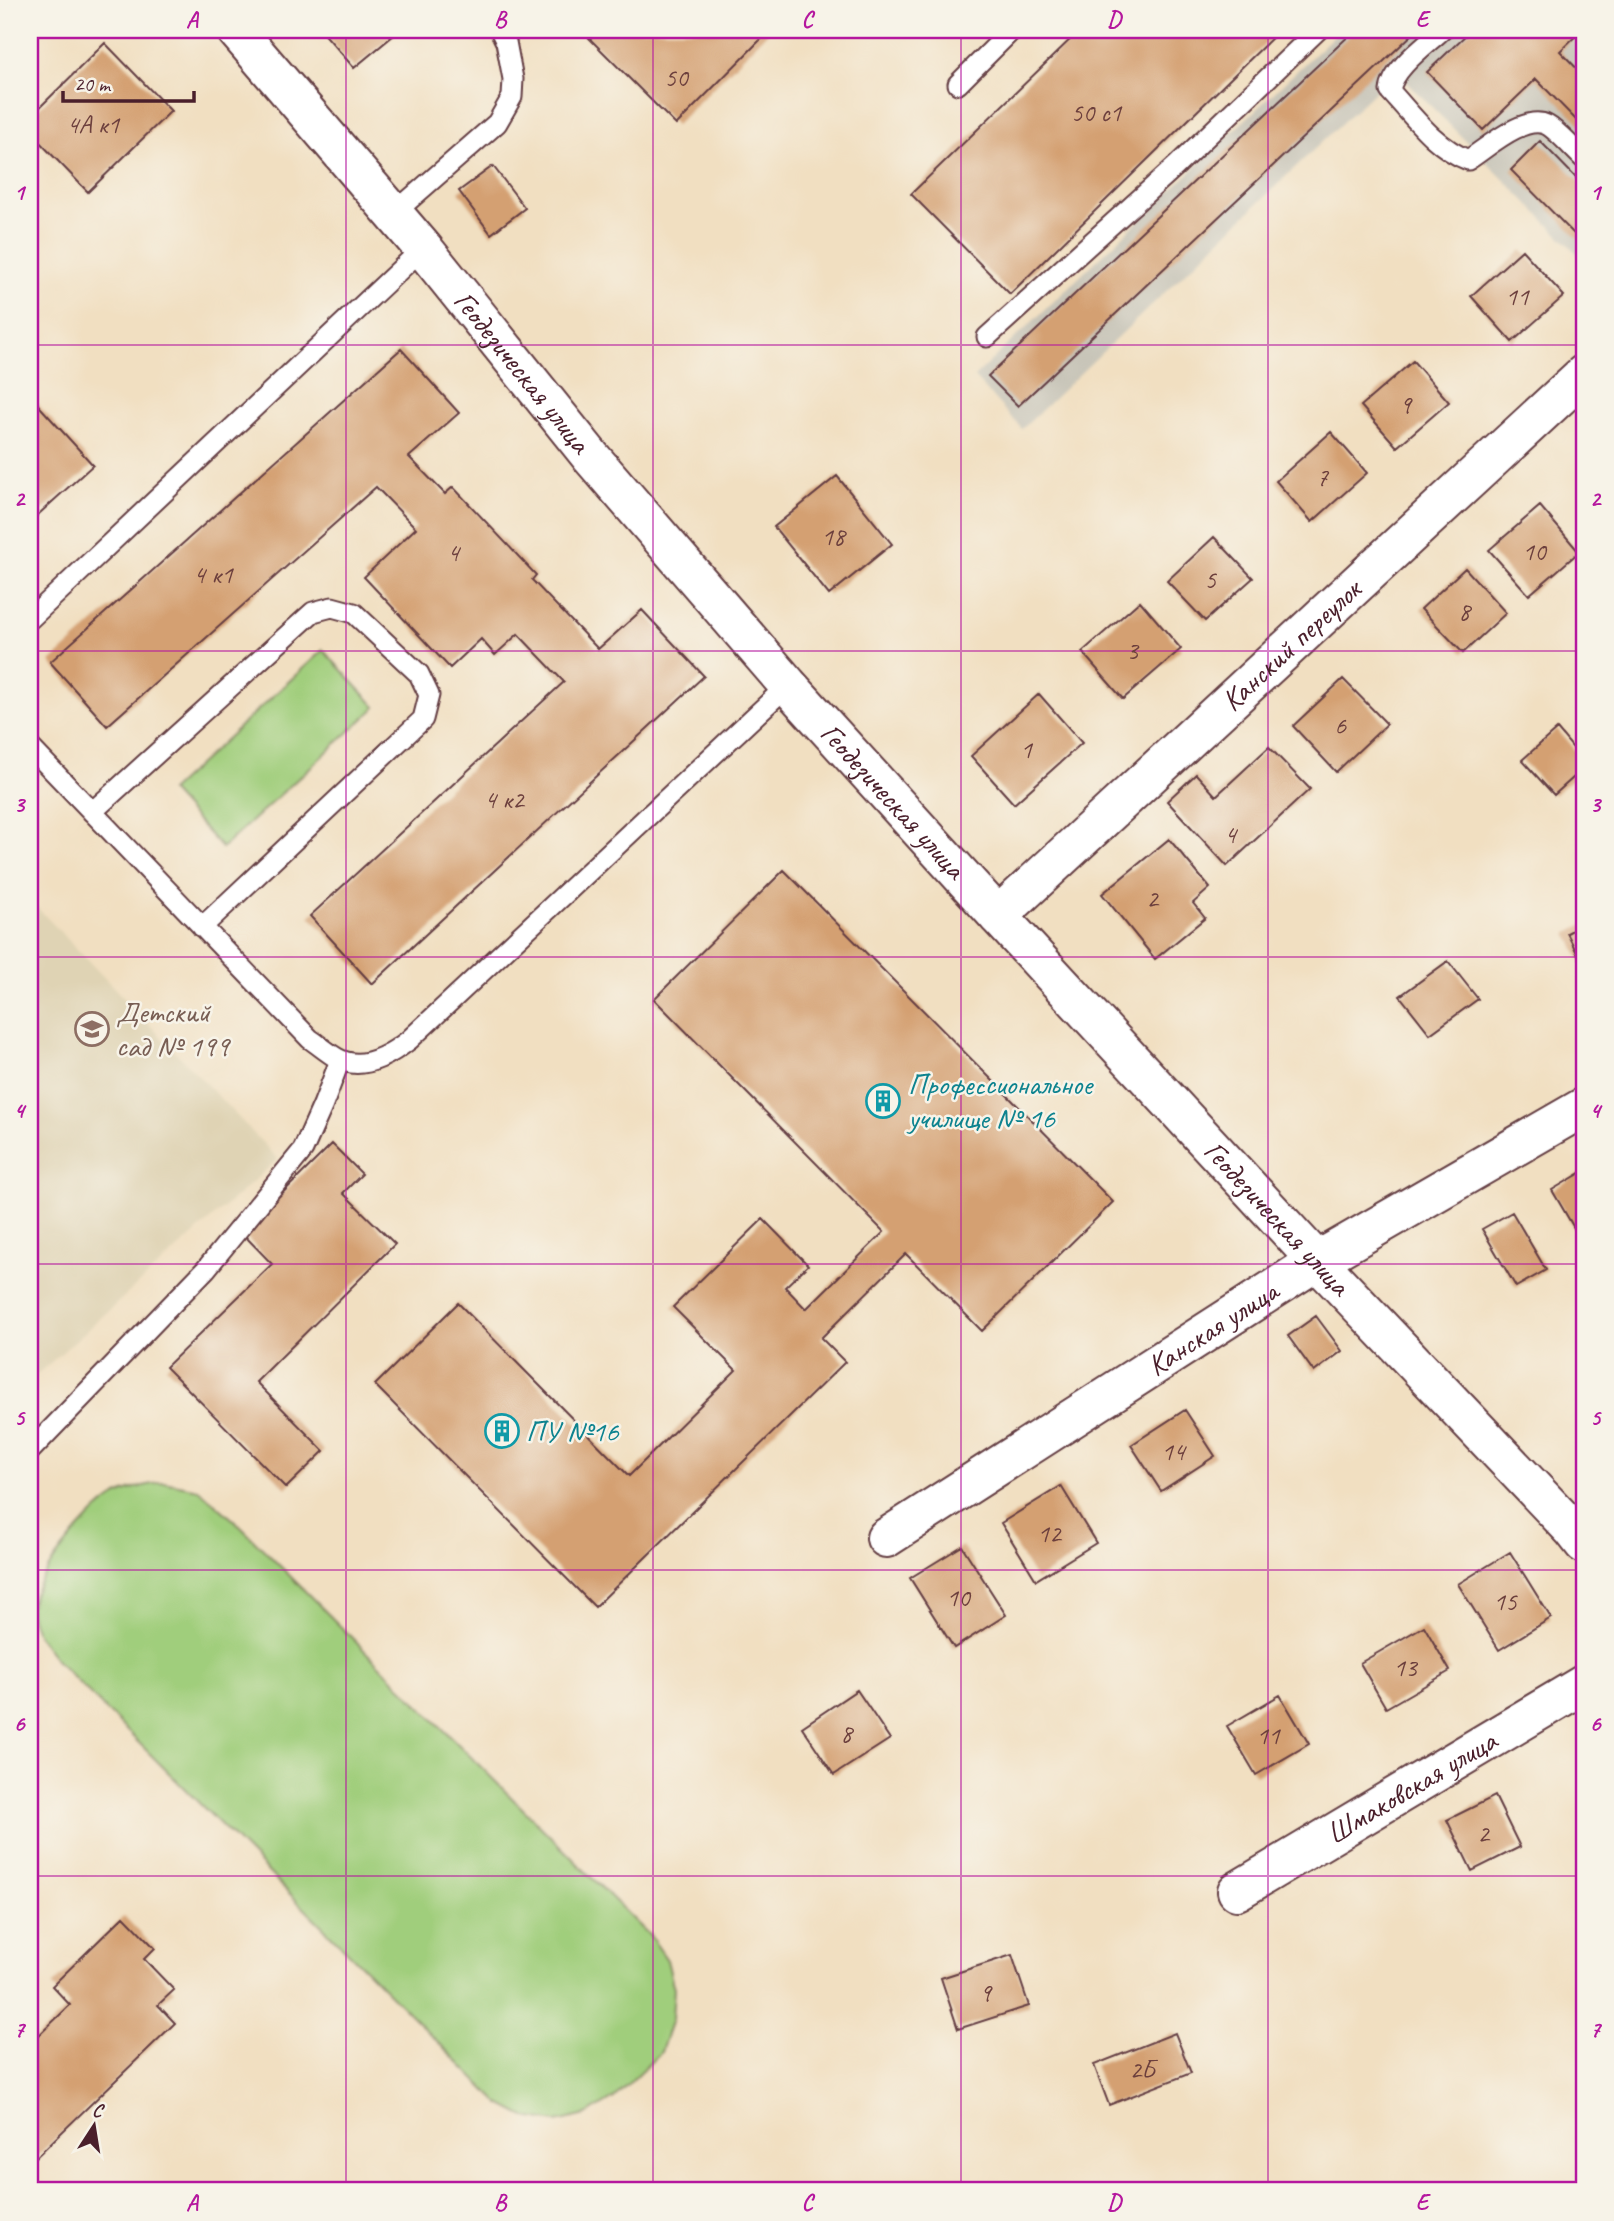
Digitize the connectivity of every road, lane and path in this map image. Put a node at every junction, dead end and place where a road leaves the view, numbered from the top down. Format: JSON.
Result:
{"nodes":[{"id":1,"x":236,"y":30,"type":"edge"},
{"id":2,"x":500,"y":30,"type":"edge"},
{"id":3,"x":1012,"y":30,"type":"edge"},
{"id":4,"x":1318,"y":30,"type":"edge"},
{"id":5,"x":1442,"y":30,"type":"edge"},
{"id":6,"x":958,"y":84,"type":"dead end"},
{"id":7,"x":1584,"y":159,"type":"edge"},
{"id":8,"x":393,"y":214,"type":"junction"},
{"id":9,"x":423,"y":248,"type":"junction"},
{"id":10,"x":987,"y":337,"type":"dead end"},
{"id":11,"x":1584,"y":374,"type":"edge"},
{"id":12,"x":30,"y":619,"type":"edge"},
{"id":13,"x":788,"y":685,"type":"junction"},
{"id":14,"x":30,"y":747,"type":"edge"},
{"id":15,"x":92,"y":812,"type":"junction"},
{"id":16,"x":998,"y":916,"type":"junction"},
{"id":17,"x":202,"y":927,"type":"junction"},
{"id":18,"x":340,"y":1060,"type":"junction"},
{"id":19,"x":1584,"y":1107,"type":"edge"},
{"id":20,"x":1317,"y":1261,"type":"junction"},
{"id":21,"x":30,"y":1451,"type":"edge"},
{"id":22,"x":886,"y":1538,"type":"dead end"},
{"id":23,"x":1584,"y":1544,"type":"edge"},
{"id":24,"x":1584,"y":1684,"type":"edge"},
{"id":25,"x":1237,"y":1891,"type":"dead end"}],
"edges":[{"from":1,"to":8,"type":"street","name":"Геодезическая улица"},
{"from":2,"to":8,"type":"lane"},
{"from":3,"to":6,"type":"lane"},
{"from":4,"to":10,"type":"lane"},
{"from":5,"to":7,"type":"lane"},
{"from":8,"to":9,"type":"street","name":"Геодезическая улица"},
{"from":9,"to":12,"type":"lane"},
{"from":9,"to":13,"type":"street","name":"Геодезическая улица"},
{"from":11,"to":16,"type":"street","name":"Канский переулок"},
{"from":13,"to":16,"type":"street","name":"Геодезическая улица"},
{"from":13,"to":18,"type":"lane"},
{"from":14,"to":15,"type":"lane"},
{"from":15,"to":17,"type":"lane"},
{"from":15,"to":17,"type":"lane"},
{"from":16,"to":20,"type":"street","name":"Геодезическая улица"},
{"from":17,"to":18,"type":"lane"},
{"from":18,"to":21,"type":"lane"},
{"from":19,"to":20,"type":"street","name":"Канская улица"},
{"from":20,"to":22,"type":"street","name":"Канская улица"},
{"from":20,"to":23,"type":"street","name":"Геодезическая улица"},
{"from":24,"to":25,"type":"street","name":"Шмаковская улица"}]}
